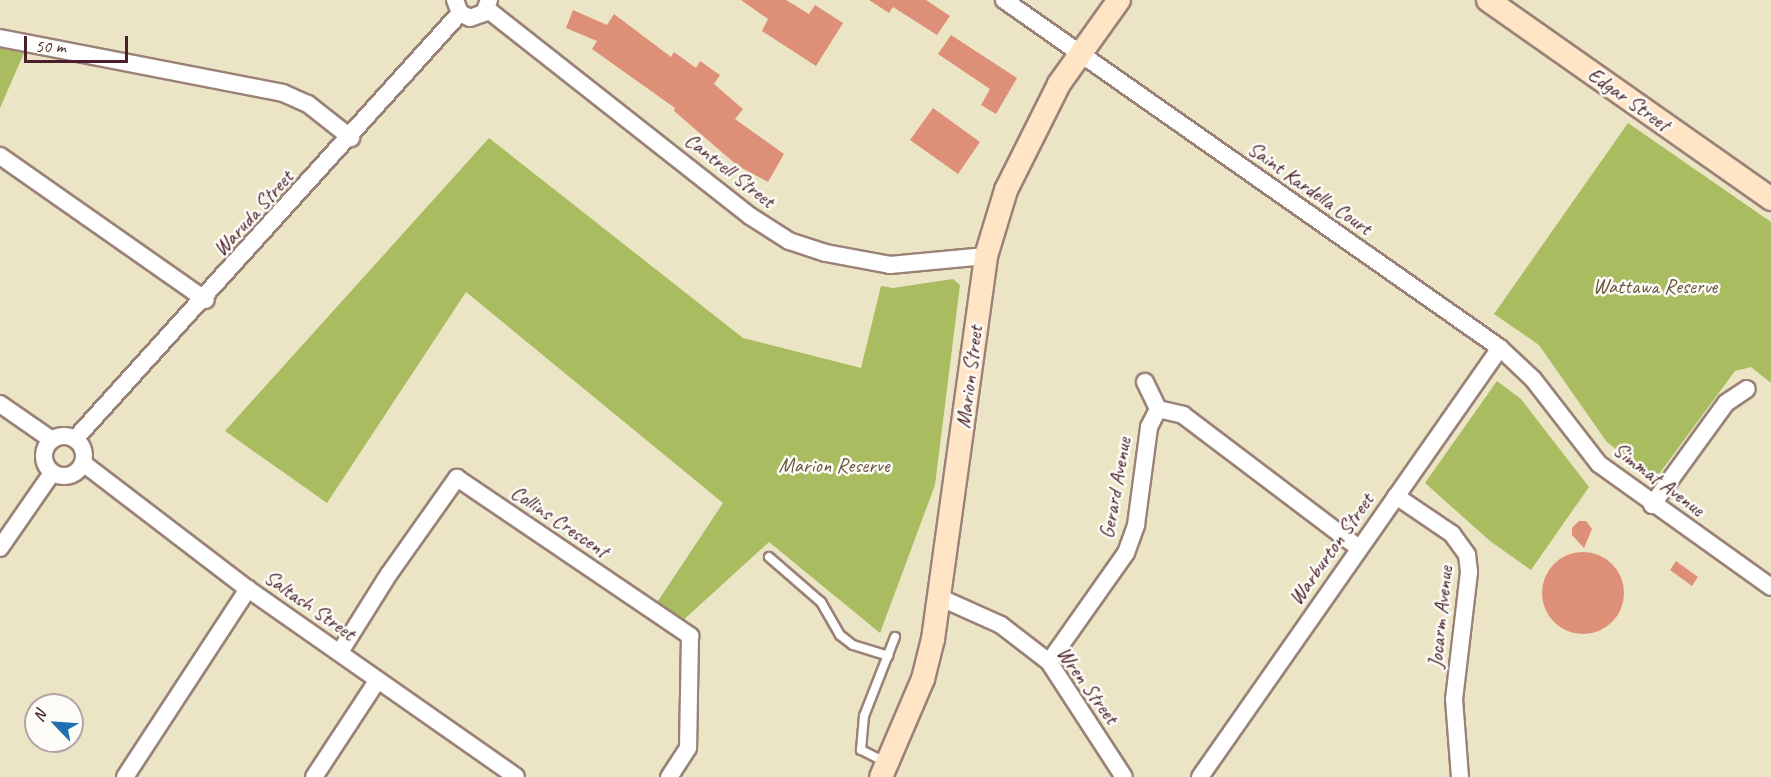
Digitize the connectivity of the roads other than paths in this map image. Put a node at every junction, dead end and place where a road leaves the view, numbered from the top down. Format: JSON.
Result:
{"nodes":[{"id":1,"x":1004,"y":0,"type":"edge"},
{"id":2,"x":1119,"y":0,"type":"edge"},
{"id":3,"x":1488,"y":0,"type":"edge"},
{"id":4,"x":488,"y":4,"type":"edge"},
{"id":5,"x":457,"y":7,"type":"edge"},
{"id":6,"x":0,"y":38,"type":"edge"},
{"id":7,"x":1081,"y":54,"type":"junction"},
{"id":8,"x":351,"y":138,"type":"junction"},
{"id":9,"x":0,"y":156,"type":"edge"},
{"id":10,"x":1771,"y":199,"type":"edge"},
{"id":11,"x":986,"y":256,"type":"junction"},
{"id":12,"x":206,"y":300,"type":"junction"},
{"id":13,"x":1500,"y":348,"type":"junction"},
{"id":14,"x":1513,"y":360,"type":"joint"},
{"id":15,"x":1145,"y":382,"type":"dead end"},
{"id":16,"x":1747,"y":389,"type":"dead end"},
{"id":17,"x":0,"y":404,"type":"edge"},
{"id":18,"x":1158,"y":409,"type":"junction"},
{"id":19,"x":52,"y":440,"type":"junction"},
{"id":20,"x":75,"y":440,"type":"junction"},
{"id":21,"x":83,"y":463,"type":"junction"},
{"id":22,"x":52,"y":473,"type":"junction"},
{"id":23,"x":1396,"y":496,"type":"junction"},
{"id":24,"x":1652,"y":505,"type":"junction"},
{"id":25,"x":0,"y":548,"type":"edge"},
{"id":26,"x":1359,"y":548,"type":"junction"},
{"id":27,"x":769,"y":557,"type":"dead end"},
{"id":28,"x":1771,"y":587,"type":"edge"},
{"id":29,"x":248,"y":589,"type":"junction"},
{"id":30,"x":941,"y":598,"type":"junction"},
{"id":31,"x":895,"y":638,"type":"dead end"},
{"id":32,"x":340,"y":652,"type":"junction"},
{"id":33,"x":888,"y":656,"type":"junction"},
{"id":34,"x":1049,"y":662,"type":"junction"},
{"id":35,"x":377,"y":681,"type":"junction"},
{"id":36,"x":884,"y":770,"type":"edge"},
{"id":37,"x":125,"y":777,"type":"edge"},
{"id":38,"x":314,"y":777,"type":"edge"},
{"id":39,"x":516,"y":777,"type":"edge"},
{"id":40,"x":669,"y":777,"type":"edge"},
{"id":41,"x":1124,"y":777,"type":"edge"},
{"id":42,"x":1200,"y":777,"type":"edge"},
{"id":43,"x":1460,"y":777,"type":"edge"}],
"edges":[{"from":1,"to":7,"type":"street","name":"Saint Kardella Court"},
{"from":2,"to":7,"type":"main road","name":"Marion Street"},
{"from":3,"to":10,"type":"main road","name":"Edgar Street"},
{"from":4,"to":5,"type":"street"},
{"from":4,"to":11,"type":"street","name":"Cantrell Street"},
{"from":5,"to":8,"type":"street","name":"Waruda Street"},
{"from":6,"to":8,"type":"street"},
{"from":7,"to":11,"type":"main road","name":"Marion Street"},
{"from":7,"to":13,"type":"street","name":"Saint Kardella Court"},
{"from":8,"to":12,"type":"street","name":"Waruda Street"},
{"from":9,"to":12,"type":"street"},
{"from":11,"to":30,"type":"main road","name":"Marion Street"},
{"from":12,"to":20,"type":"street","name":"Waruda Street"},
{"from":13,"to":14,"type":"street","name":"Saint Kardella Court"},
{"from":13,"to":23,"type":"street","name":"Warburton Street"},
{"from":14,"to":24,"type":"street","name":"Simmat Avenue"},
{"from":15,"to":18,"type":"street"},
{"from":16,"to":24,"type":"street"},
{"from":17,"to":19,"type":"street"},
{"from":18,"to":26,"type":"street"},
{"from":18,"to":34,"type":"street","name":"Gerard Avenue"},
{"from":19,"to":20,"type":"street"},
{"from":19,"to":22,"type":"street"},
{"from":20,"to":21,"type":"street"},
{"from":21,"to":22,"type":"street"},
{"from":21,"to":29,"type":"street","name":"Saltash Street"},
{"from":22,"to":25,"type":"street"},
{"from":23,"to":26,"type":"street","name":"Warburton Street"},
{"from":23,"to":43,"type":"street","name":"Jocarm Avenue"},
{"from":24,"to":28,"type":"street","name":"Simmat Avenue"},
{"from":26,"to":42,"type":"street","name":"Warburton Street"},
{"from":27,"to":33,"type":"lane"},
{"from":29,"to":32,"type":"street","name":"Saltash Street"},
{"from":29,"to":37,"type":"street"},
{"from":30,"to":34,"type":"street","name":"Wren Street"},
{"from":30,"to":36,"type":"main road","name":"Marion Street"},
{"from":31,"to":33,"type":"lane"},
{"from":32,"to":35,"type":"street","name":"Saltash Street"},
{"from":32,"to":40,"type":"street","name":"Collins Crescent"},
{"from":33,"to":36,"type":"lane"},
{"from":34,"to":41,"type":"street","name":"Wren Street"},
{"from":35,"to":38,"type":"street"},
{"from":35,"to":39,"type":"street","name":"Saltash Street"}]}
